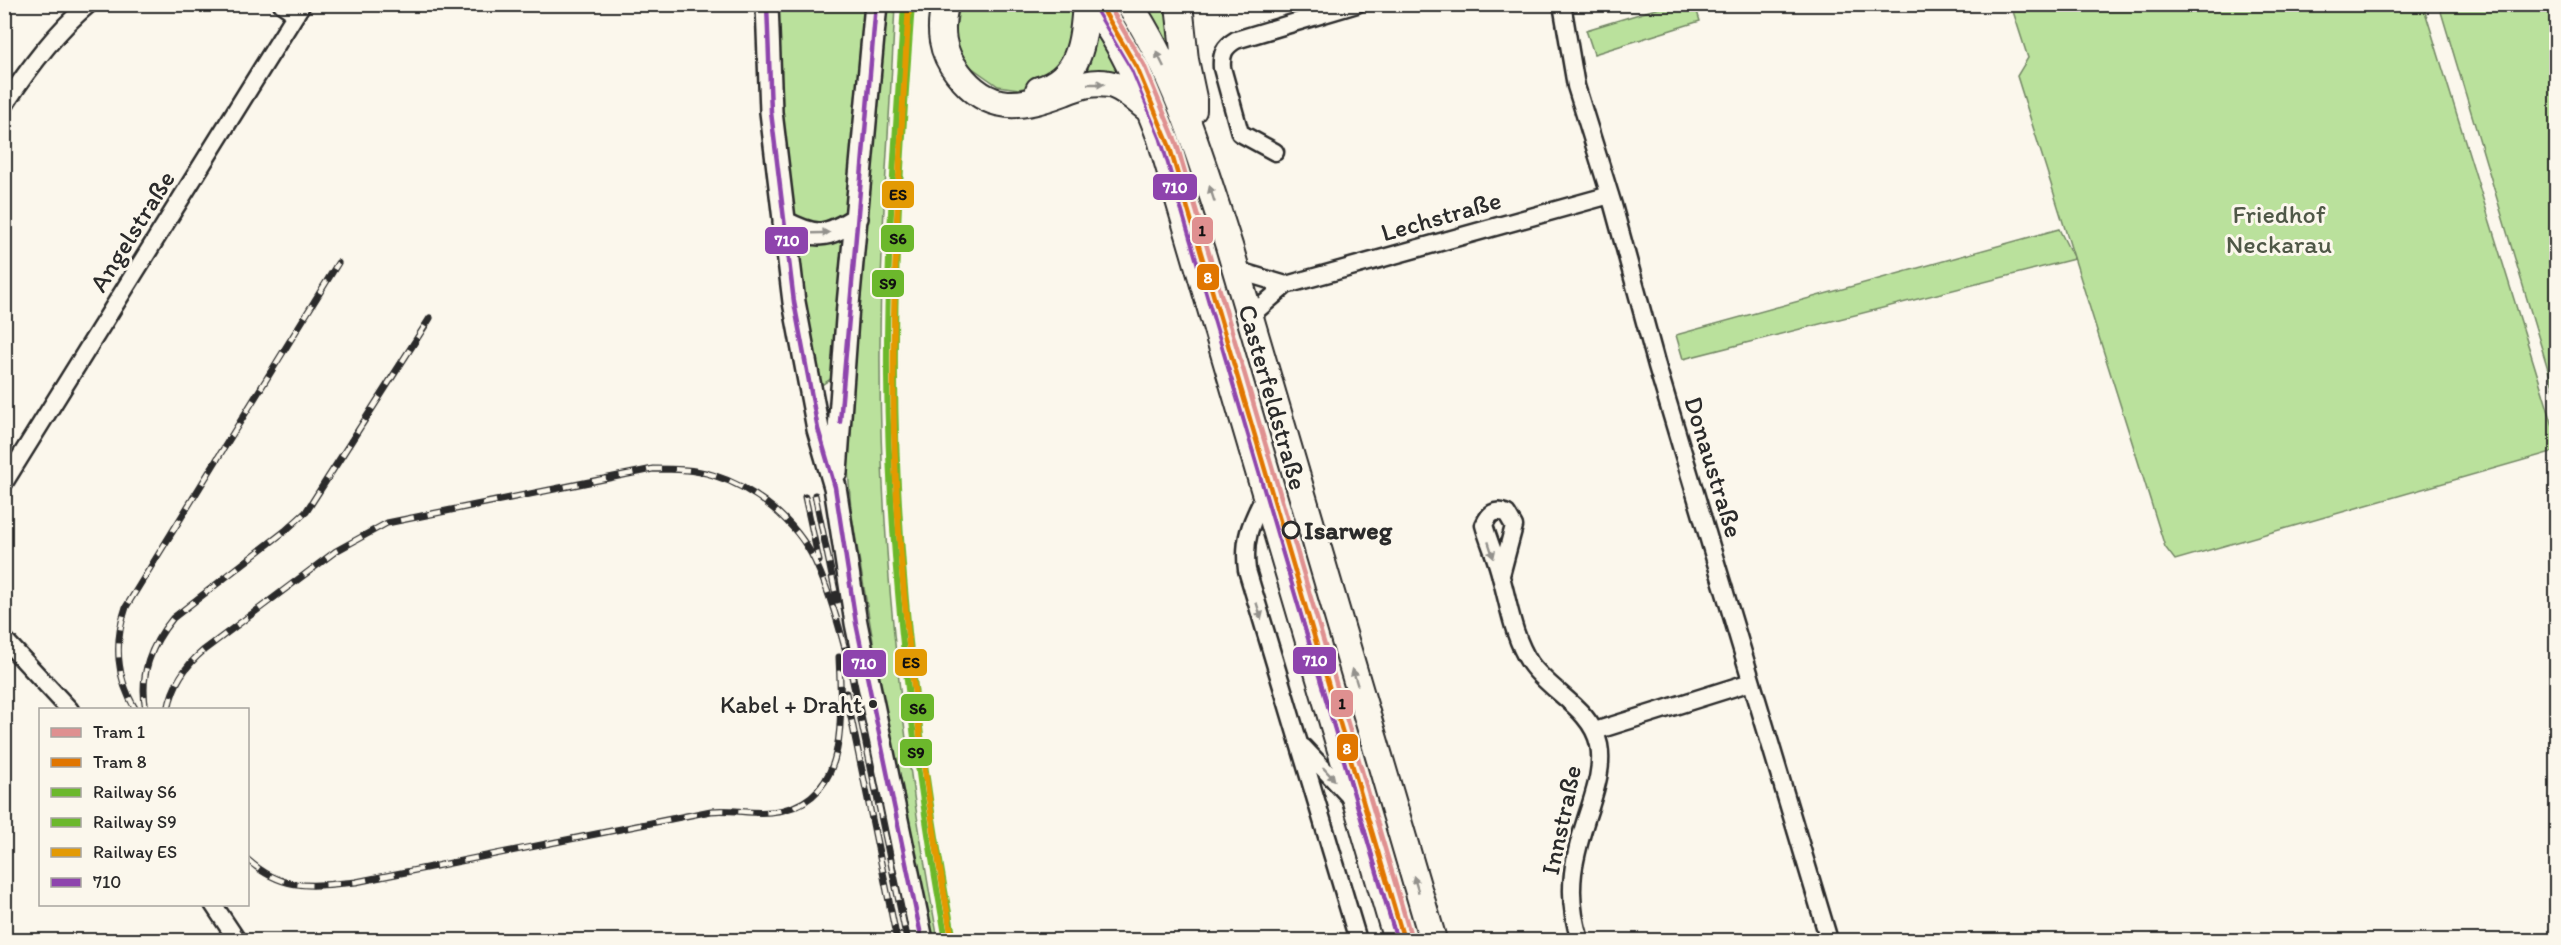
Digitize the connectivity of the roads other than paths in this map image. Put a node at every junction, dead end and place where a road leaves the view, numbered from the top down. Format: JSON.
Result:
{"nodes":[{"id":1,"x":90,"y":4,"type":"edge"},
{"id":2,"x":282,"y":4,"type":"edge"},
{"id":3,"x":767,"y":4,"type":"edge"},
{"id":4,"x":876,"y":4,"type":"edge"},
{"id":5,"x":945,"y":4,"type":"edge"},
{"id":6,"x":956,"y":4,"type":"edge"},
{"id":7,"x":1086,"y":4,"type":"edge"},
{"id":8,"x":1093,"y":4,"type":"edge"},
{"id":9,"x":1129,"y":4,"type":"edge"},
{"id":10,"x":1179,"y":4,"type":"edge"},
{"id":11,"x":1357,"y":4,"type":"edge"},
{"id":12,"x":1562,"y":4,"type":"edge"},
{"id":13,"x":299,"y":9,"type":"edge"},
{"id":14,"x":1328,"y":9,"type":"edge"},
{"id":15,"x":4,"y":106,"type":"edge"},
{"id":16,"x":1151,"y":112,"type":"junction"},
{"id":17,"x":1192,"y":131,"type":"junction"},
{"id":18,"x":1275,"y":152,"type":"dead end"},
{"id":19,"x":1610,"y":195,"type":"junction"},
{"id":20,"x":857,"y":218,"type":"junction"},
{"id":21,"x":784,"y":222,"type":"junction"},
{"id":22,"x":1236,"y":270,"type":"junction"},
{"id":23,"x":1286,"y":285,"type":"junction"},
{"id":24,"x":1249,"y":317,"type":"junction"},
{"id":25,"x":829,"y":428,"type":"junction"},
{"id":26,"x":4,"y":483,"type":"edge"},
{"id":27,"x":1265,"y":495,"type":"junction"},
{"id":28,"x":1501,"y":575,"type":"dead end"},
{"id":29,"x":4,"y":639,"type":"edge"},
{"id":30,"x":1751,"y":682,"type":"junction"},
{"id":31,"x":68,"y":708,"type":"edge"},
{"id":32,"x":1595,"y":731,"type":"junction"},
{"id":33,"x":1300,"y":744,"type":"junction"},
{"id":34,"x":1357,"y":804,"type":"junction"},
{"id":35,"x":214,"y":906,"type":"edge"},
{"id":36,"x":237,"y":940,"type":"edge"},
{"id":37,"x":922,"y":940,"type":"edge"},
{"id":38,"x":1358,"y":940,"type":"edge"},
{"id":39,"x":1397,"y":940,"type":"edge"},
{"id":40,"x":1433,"y":940,"type":"edge"},
{"id":41,"x":1580,"y":940,"type":"edge"},
{"id":42,"x":1829,"y":940,"type":"edge"}],
"edges":[{"from":1,"to":15,"type":"street"},
{"from":2,"to":13,"type":"street"},
{"from":3,"to":21,"type":"street"},
{"from":4,"to":20,"type":"street"},
{"from":5,"to":16,"type":"main road","one_way":true},
{"from":6,"to":7,"type":"main road"},
{"from":8,"to":16,"type":"main road","name":"Casterfeldstraße"},
{"from":17,"to":9,"type":"main road","one_way":true},
{"from":10,"to":17,"type":"main road"},
{"from":11,"to":14,"type":"street"},
{"from":12,"to":19,"type":"street","name":"Donaustraße"},
{"from":13,"to":26,"type":"street","name":"Angelstraße"},
{"from":14,"to":18,"type":"street"},
{"from":16,"to":27,"type":"main road","name":"Casterfeldstraße"},
{"from":22,"to":17,"type":"main road","name":"Casterfeldstraße","one_way":true},
{"from":19,"to":23,"type":"street","name":"Lechstraße"},
{"from":19,"to":30,"type":"street","name":"Donaustraße"},
{"from":21,"to":20,"type":"street","one_way":true},
{"from":20,"to":25,"type":"street"},
{"from":21,"to":25,"type":"street"},
{"from":22,"to":23,"type":"street"},
{"from":22,"to":24,"type":"main road","name":"Casterfeldstraße"},
{"from":23,"to":24,"type":"street","name":"Lechstraße"},
{"from":40,"to":24,"type":"main road","name":"Casterfeldstraße","one_way":true},
{"from":25,"to":37,"type":"street"},
{"from":27,"to":33,"type":"street","name":"Casterfeldstraße","one_way":true},
{"from":27,"to":34,"type":"main road","name":"Casterfeldstraße"},
{"from":28,"to":32,"type":"street"},
{"from":29,"to":31,"type":"street"},
{"from":30,"to":32,"type":"street","name":"Innstraße"},
{"from":30,"to":42,"type":"street","name":"Donaustraße"},
{"from":32,"to":41,"type":"street","name":"Innstraße"},
{"from":33,"to":34,"type":"street","name":"Casterfeldstraße","one_way":true},
{"from":33,"to":38,"type":"street","name":"Casterfeldstraße"},
{"from":34,"to":39,"type":"main road","name":"Casterfeldstraße"},
{"from":35,"to":36,"type":"street"}]}
